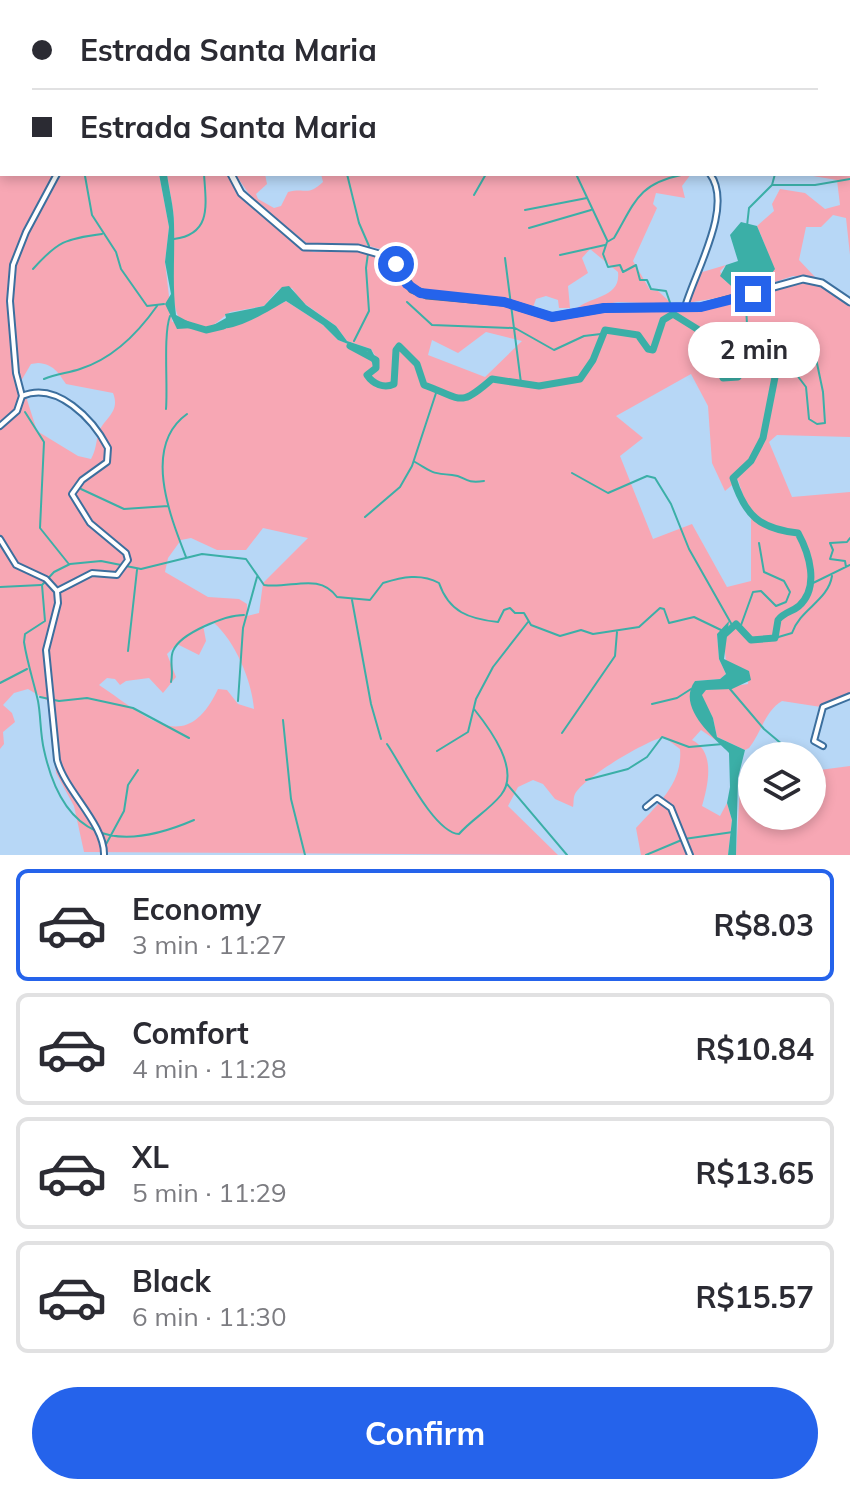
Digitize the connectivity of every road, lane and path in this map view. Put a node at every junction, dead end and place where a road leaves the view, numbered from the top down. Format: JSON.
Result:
{"nodes":[{"id":1,"x":56,"y":176,"type":"edge"},
{"id":2,"x":232,"y":176,"type":"edge"},
{"id":3,"x":711,"y":176,"type":"edge"},
{"id":4,"x":850,"y":302,"type":"edge"},
{"id":5,"x":685,"y":307,"type":"junction"},
{"id":6,"x":22,"y":396,"type":"junction"},
{"id":7,"x":0,"y":426,"type":"edge"},
{"id":8,"x":0,"y":539,"type":"edge"},
{"id":9,"x":57,"y":591,"type":"junction"},
{"id":10,"x":850,"y":696,"type":"edge"},
{"id":11,"x":816,"y":742,"type":"edge"},
{"id":12,"x":646,"y":807,"type":"dead end"},
{"id":13,"x":104,"y":855,"type":"edge"},
{"id":14,"x":690,"y":855,"type":"edge"}],
"edges":[{"from":1,"to":6,"type":"street"},
{"from":2,"to":5,"type":"street"},
{"from":3,"to":5,"type":"street"},
{"from":4,"to":5,"type":"street"},
{"from":6,"to":7,"type":"street"},
{"from":6,"to":9,"type":"street"},
{"from":8,"to":9,"type":"street"},
{"from":9,"to":13,"type":"street"},
{"from":10,"to":11,"type":"street"},
{"from":12,"to":14,"type":"street"}]}
